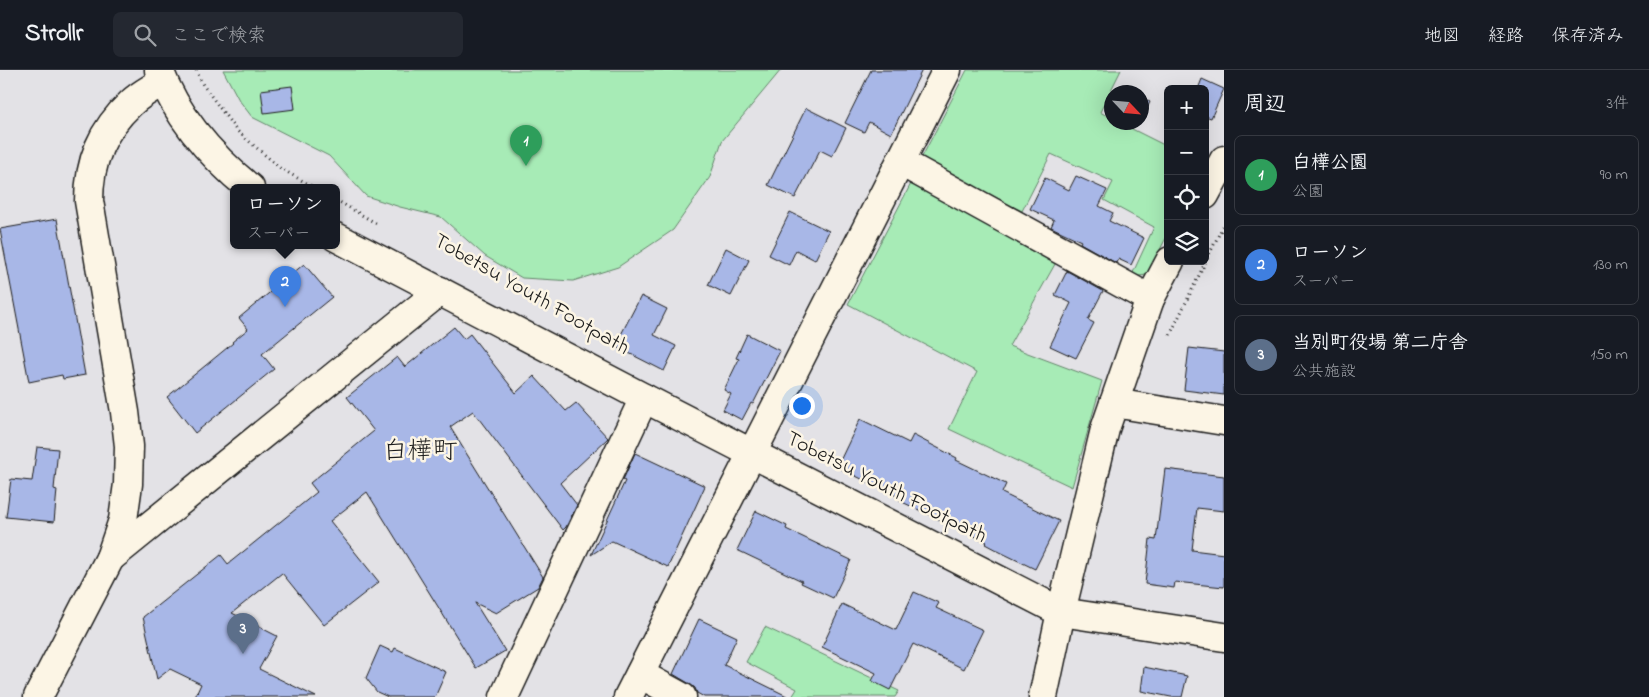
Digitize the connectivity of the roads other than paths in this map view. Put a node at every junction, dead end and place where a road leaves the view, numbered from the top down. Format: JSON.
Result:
{"nodes":[{"id":1,"x":947,"y":70,"type":"edge"},
{"id":2,"x":161,"y":76,"type":"edge"},
{"id":3,"x":1224,"y":160,"type":"edge"},
{"id":4,"x":901,"y":162,"type":"junction"},
{"id":5,"x":245,"y":184,"type":"edge"},
{"id":6,"x":1209,"y":188,"type":"edge"},
{"id":7,"x":340,"y":239,"type":"edge"},
{"id":8,"x":1168,"y":265,"type":"edge"},
{"id":9,"x":440,"y":291,"type":"junction"},
{"id":10,"x":1150,"y":299,"type":"junction"},
{"id":11,"x":644,"y":398,"type":"junction"},
{"id":12,"x":1114,"y":403,"type":"junction"},
{"id":13,"x":1224,"y":421,"type":"edge"},
{"id":14,"x":752,"y":454,"type":"junction"},
{"id":15,"x":110,"y":558,"type":"junction"},
{"id":16,"x":1061,"y":612,"type":"junction"},
{"id":17,"x":1224,"y":637,"type":"edge"},
{"id":18,"x":634,"y":686,"type":"edge"},
{"id":19,"x":38,"y":697,"type":"edge"},
{"id":20,"x":504,"y":697,"type":"edge"},
{"id":21,"x":682,"y":697,"type":"edge"},
{"id":22,"x":1043,"y":697,"type":"edge"}],
"edges":[{"from":1,"to":4,"type":"street"},
{"from":2,"to":5,"type":"street"},
{"from":2,"to":15,"type":"street"},
{"from":3,"to":6,"type":"street"},
{"from":4,"to":10,"type":"street"},
{"from":4,"to":14,"type":"street"},
{"from":7,"to":9,"type":"street"},
{"from":8,"to":10,"type":"street"},
{"from":9,"to":11,"type":"street"},
{"from":9,"to":15,"type":"street"},
{"from":10,"to":12,"type":"street"},
{"from":11,"to":14,"type":"street"},
{"from":11,"to":20,"type":"street"},
{"from":12,"to":13,"type":"street"},
{"from":12,"to":16,"type":"street"},
{"from":14,"to":16,"type":"street"},
{"from":14,"to":18,"type":"street"},
{"from":15,"to":19,"type":"street"},
{"from":16,"to":17,"type":"street"},
{"from":16,"to":22,"type":"street"},
{"from":18,"to":21,"type":"street"}]}
